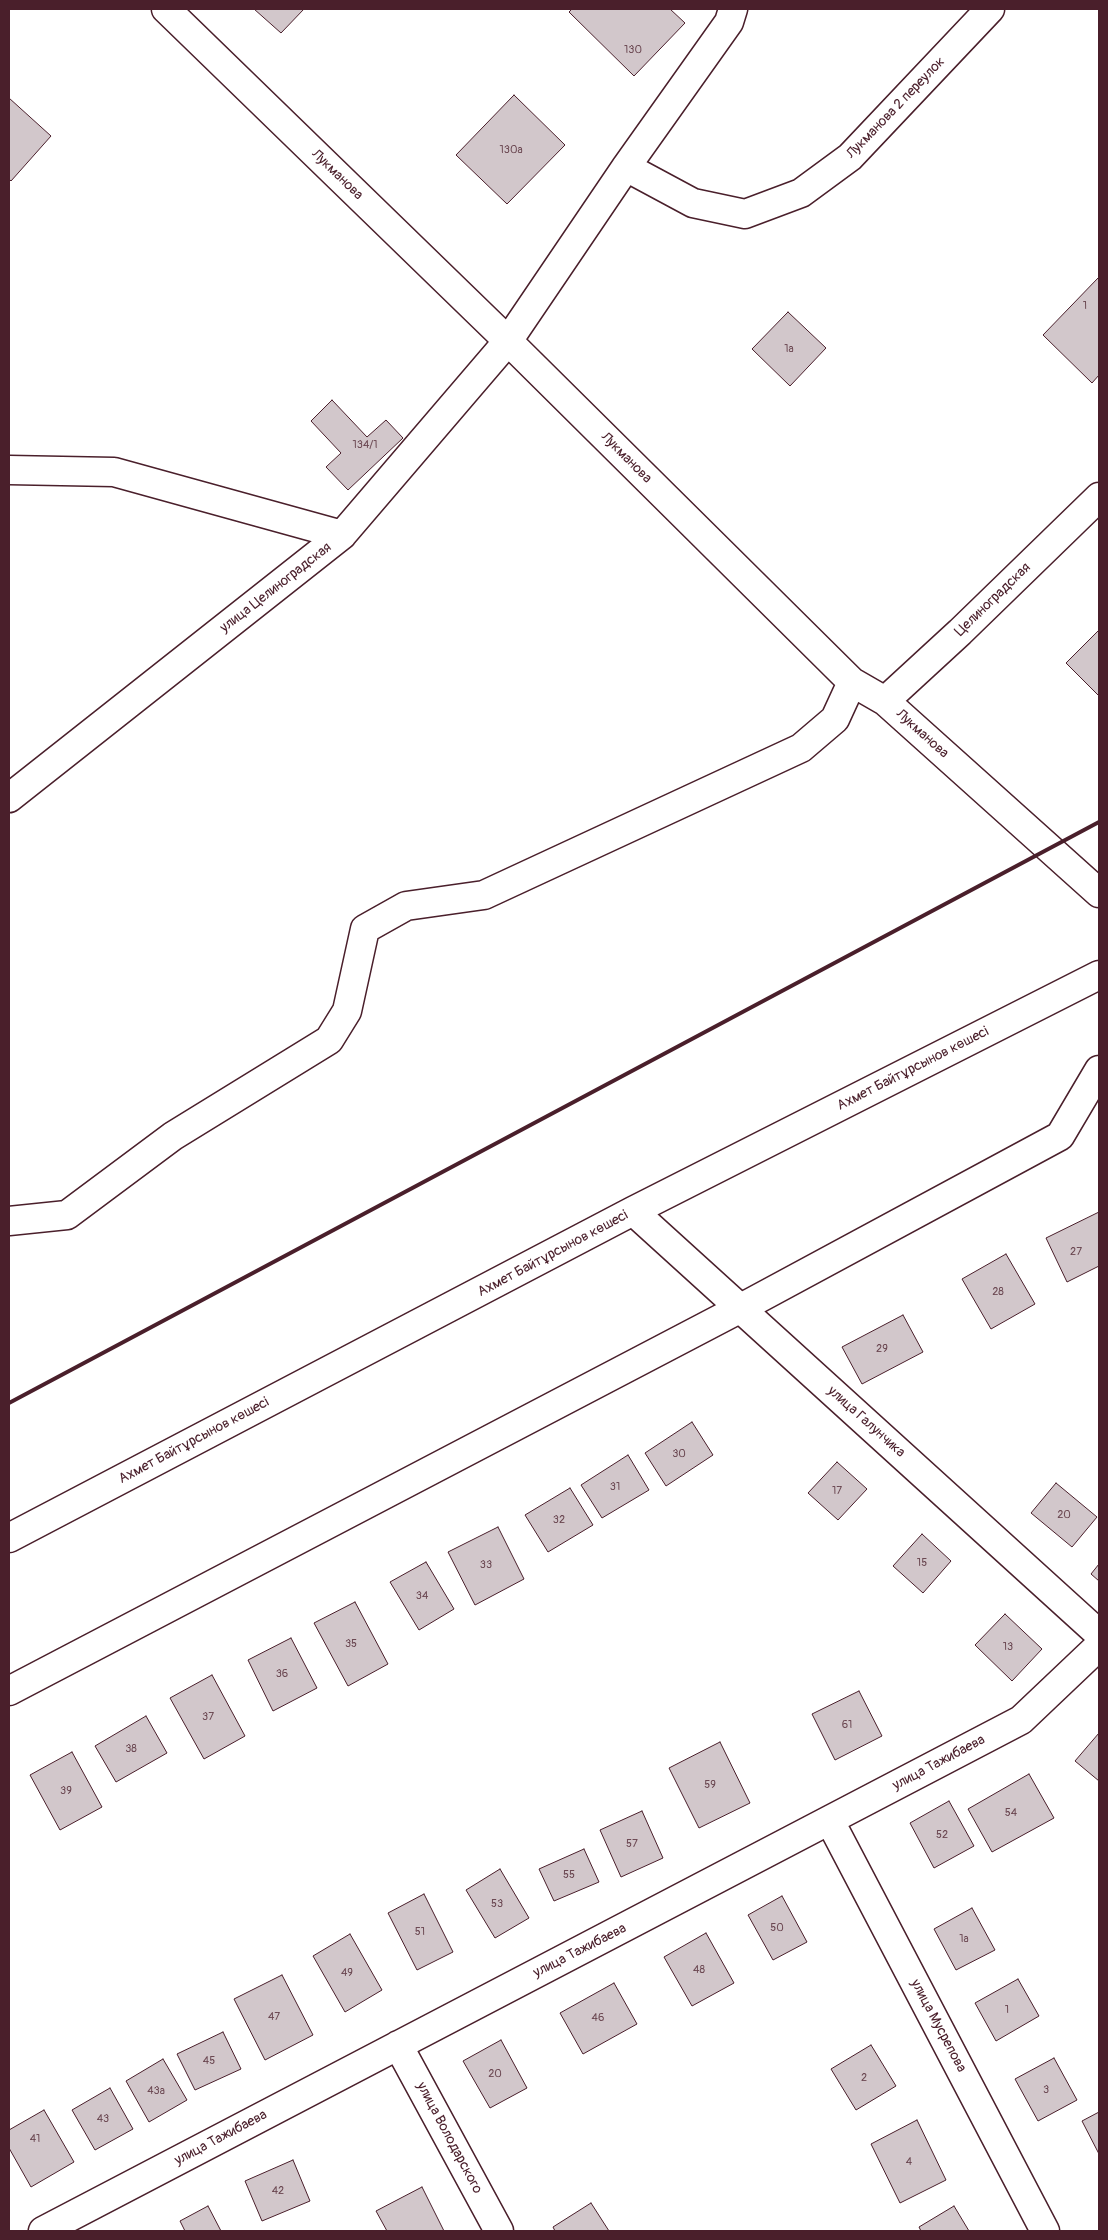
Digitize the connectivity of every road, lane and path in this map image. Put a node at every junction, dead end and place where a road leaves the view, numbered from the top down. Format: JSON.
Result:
{"nodes":[{"id":1,"x":166,"y":9,"type":"edge"},
{"id":2,"x":733,"y":9,"type":"edge"},
{"id":3,"x":990,"y":9,"type":"edge"},
{"id":4,"x":626,"y":167,"type":"junction"},
{"id":5,"x":508,"y":341,"type":"junction"},
{"id":6,"x":9,"y":470,"type":"edge"},
{"id":7,"x":1099,"y":497,"type":"edge"},
{"id":8,"x":342,"y":535,"type":"junction"},
{"id":9,"x":852,"y":682,"type":"junction"},
{"id":10,"x":886,"y":701,"type":"junction"},
{"id":11,"x":9,"y":798,"type":"edge"},
{"id":12,"x":1099,"y":893,"type":"edge"},
{"id":13,"x":1099,"y":975,"type":"edge"},
{"id":14,"x":1099,"y":1070,"type":"edge"},
{"id":15,"x":634,"y":1211,"type":"junction"},
{"id":16,"x":9,"y":1220,"type":"edge"},
{"id":17,"x":740,"y":1308,"type":"junction"},
{"id":18,"x":9,"y":1538,"type":"edge"},
{"id":19,"x":1099,"y":1634,"type":"edge"},
{"id":20,"x":1099,"y":1646,"type":"edge"},
{"id":21,"x":9,"y":1691,"type":"edge"},
{"id":22,"x":830,"y":1821,"type":"junction"},
{"id":23,"x":398,"y":2045,"type":"junction"},
{"id":24,"x":43,"y":2231,"type":"edge"},
{"id":25,"x":499,"y":2231,"type":"edge"},
{"id":26,"x":1045,"y":2231,"type":"edge"}],
"edges":[{"from":1,"to":5,"type":"street","name":"Лукманова"},
{"from":2,"to":4,"type":"street","name":"улица Целиноградская"},
{"from":3,"to":4,"type":"street","name":"Лукманова 2 переулок"},
{"from":4,"to":5,"type":"street","name":"улица Целиноградская"},
{"from":5,"to":8,"type":"street","name":"улица Целиноградская"},
{"from":5,"to":9,"type":"street","name":"Лукманова"},
{"from":6,"to":8,"type":"street"},
{"from":7,"to":10,"type":"street","name":"Целиноградская"},
{"from":8,"to":11,"type":"street","name":"улица Целиноградская"},
{"from":9,"to":10,"type":"street","name":"Лукманова"},
{"from":9,"to":16,"type":"street"},
{"from":10,"to":12,"type":"street","name":"Лукманова"},
{"from":13,"to":15,"type":"street","name":"Ахмет Байтұрсынов көшесі"},
{"from":14,"to":17,"type":"street"},
{"from":15,"to":17,"type":"street","name":"улица Галунчика"},
{"from":15,"to":18,"type":"street","name":"Ахмет Байтұрсынов көшесі"},
{"from":17,"to":19,"type":"street","name":"улица Галунчика"},
{"from":17,"to":21,"type":"street"},
{"from":20,"to":22,"type":"street","name":"улица Тажибаева"},
{"from":22,"to":23,"type":"street","name":"улица Тажибаева"},
{"from":22,"to":26,"type":"street","name":"улица Мусрепова"},
{"from":23,"to":24,"type":"street","name":"улица Тажибаева"},
{"from":23,"to":25,"type":"street","name":"улица Володарского"}]}
